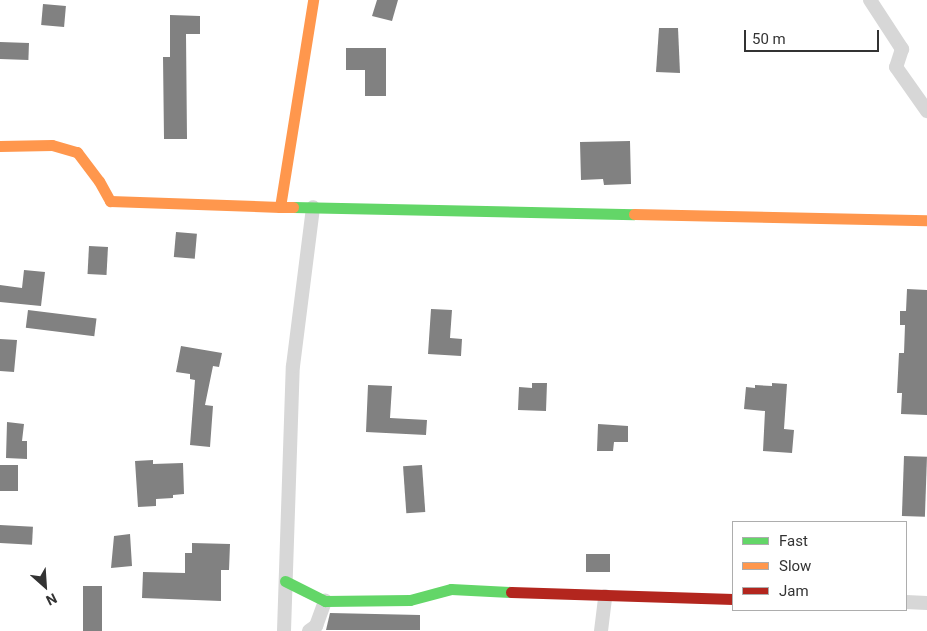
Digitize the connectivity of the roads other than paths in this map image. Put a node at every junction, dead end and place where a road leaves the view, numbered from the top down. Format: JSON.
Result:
{"nodes":[{"id":1,"x":313,"y":0,"type":"edge"},
{"id":2,"x":870,"y":0,"type":"edge"},
{"id":3,"x":927,"y":111,"type":"edge"},
{"id":4,"x":0,"y":146,"type":"edge"},
{"id":5,"x":280,"y":207,"type":"junction"},
{"id":6,"x":312,"y":207,"type":"junction"},
{"id":7,"x":927,"y":220,"type":"edge"},
{"id":8,"x":286,"y":581,"type":"junction"},
{"id":9,"x":605,"y":596,"type":"junction"},
{"id":10,"x":732,"y":599,"type":"edge"},
{"id":11,"x":325,"y":601,"type":"junction"},
{"id":12,"x":907,"y":602,"type":"edge"},
{"id":13,"x":927,"y":603,"type":"edge"},
{"id":14,"x":284,"y":631,"type":"edge"},
{"id":15,"x":309,"y":631,"type":"edge"},
{"id":16,"x":601,"y":631,"type":"edge"}],
"edges":[{"from":1,"to":5,"type":"street"},
{"from":2,"to":3,"type":"street"},
{"from":4,"to":5,"type":"street"},
{"from":5,"to":6,"type":"street"},
{"from":6,"to":7,"type":"street"},
{"from":6,"to":8,"type":"street"},
{"from":8,"to":11,"type":"street"},
{"from":8,"to":14,"type":"street"},
{"from":9,"to":10,"type":"street"},
{"from":9,"to":11,"type":"street"},
{"from":9,"to":16,"type":"street"},
{"from":11,"to":15,"type":"street"},
{"from":12,"to":13,"type":"street"}]}
